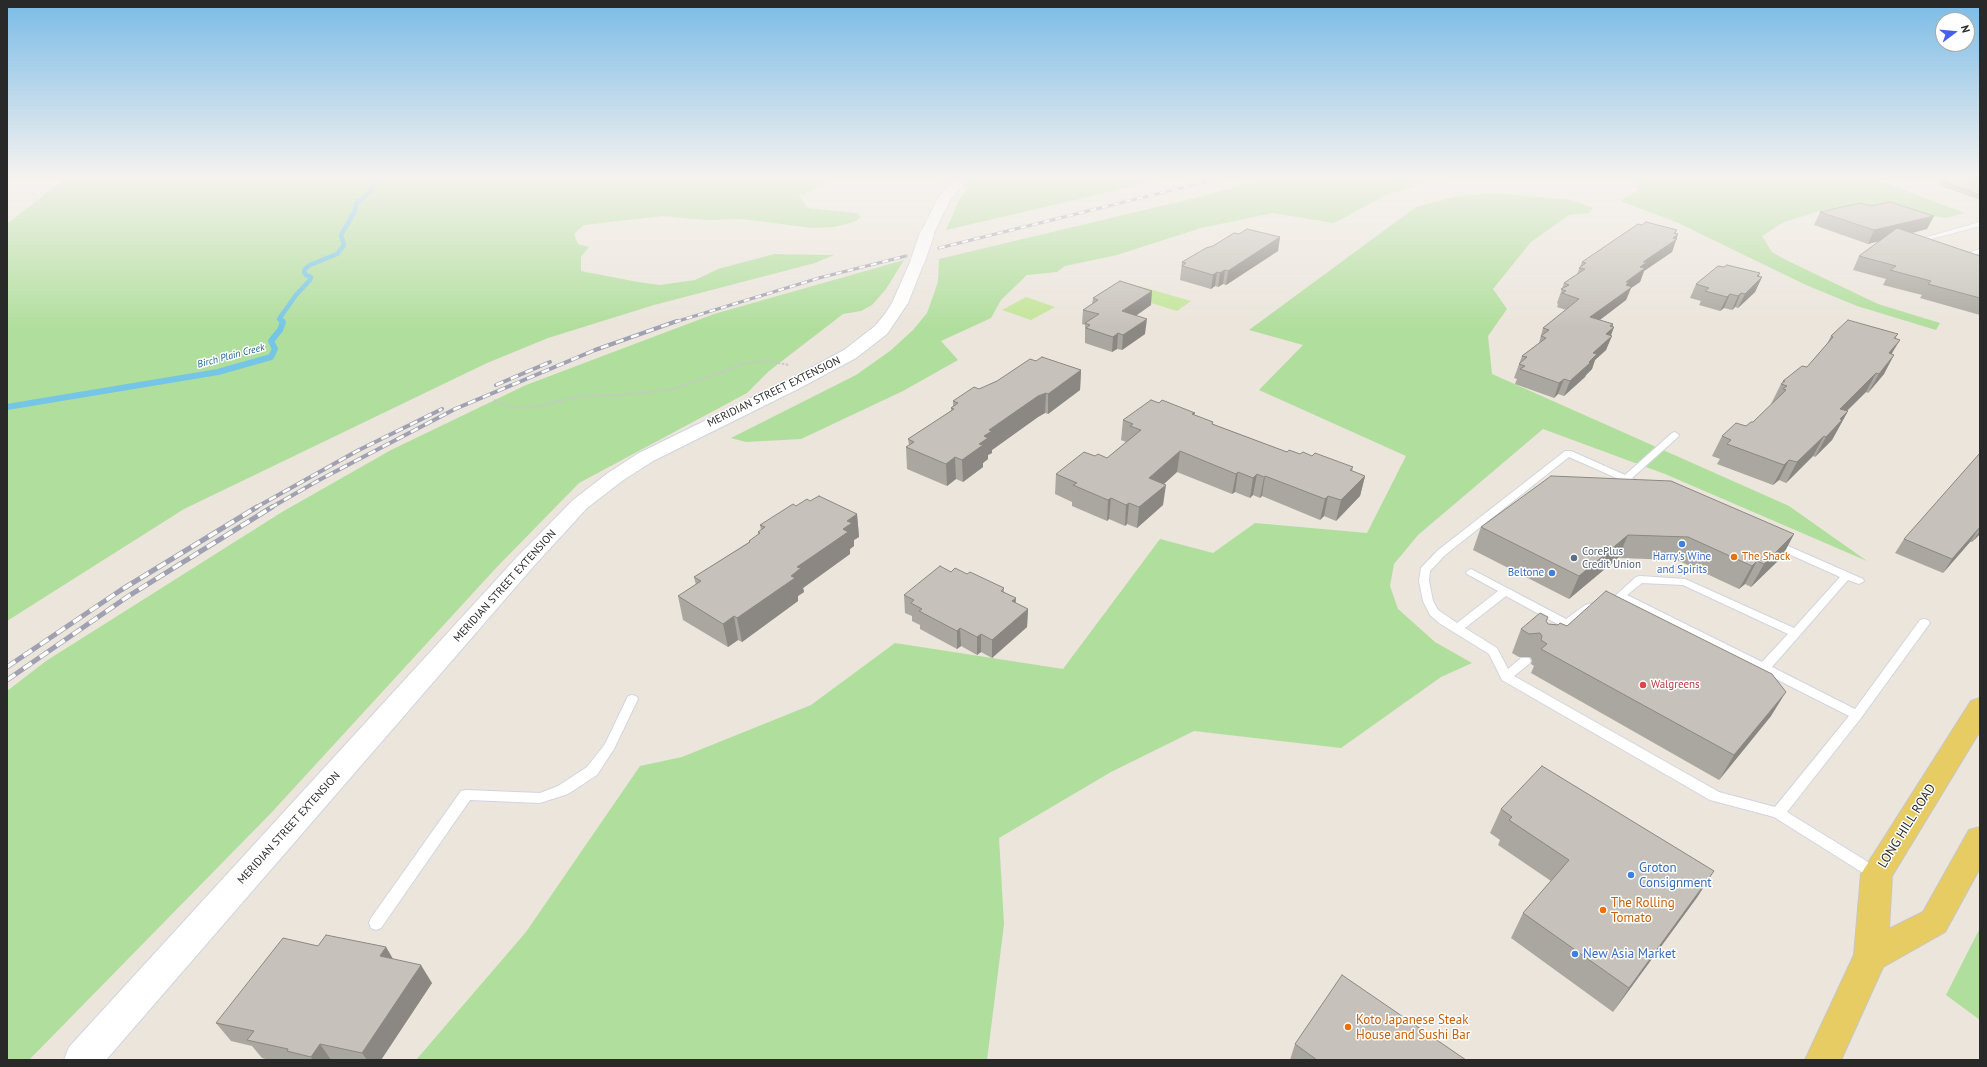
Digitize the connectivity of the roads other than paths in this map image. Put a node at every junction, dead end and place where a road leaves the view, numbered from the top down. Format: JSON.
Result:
{"nodes":[{"id":1,"x":929,"y":229,"type":"edge"},
{"id":2,"x":1962,"y":229,"type":"edge"},
{"id":3,"x":1916,"y":241,"type":"edge"},
{"id":4,"x":1980,"y":251,"type":"edge"},
{"id":5,"x":1962,"y":256,"type":"edge"},
{"id":6,"x":1675,"y":435,"type":"dead end"},
{"id":7,"x":1626,"y":479,"type":"junction"},
{"id":8,"x":1648,"y":489,"type":"edge"},
{"id":9,"x":1765,"y":540,"type":"edge"},
{"id":10,"x":1471,"y":572,"type":"dead end"},
{"id":11,"x":1847,"y":576,"type":"junction"},
{"id":12,"x":1859,"y":581,"type":"dead end"},
{"id":13,"x":1505,"y":591,"type":"junction"},
{"id":14,"x":1638,"y":605,"type":"junction"},
{"id":15,"x":1924,"y":623,"type":"dead end"},
{"id":16,"x":1566,"y":624,"type":"junction"},
{"id":17,"x":1457,"y":629,"type":"junction"},
{"id":18,"x":1795,"y":633,"type":"junction"},
{"id":19,"x":1555,"y":634,"type":"edge"},
{"id":20,"x":1525,"y":660,"type":"dead end"},
{"id":21,"x":1764,"y":668,"type":"junction"},
{"id":22,"x":1506,"y":678,"type":"junction"},
{"id":23,"x":632,"y":698,"type":"dead end"},
{"id":24,"x":1980,"y":708,"type":"edge"},
{"id":25,"x":1857,"y":715,"type":"junction"},
{"id":26,"x":1778,"y":813,"type":"junction"},
{"id":27,"x":1980,"y":839,"type":"edge"},
{"id":28,"x":1877,"y":874,"type":"junction"},
{"id":29,"x":376,"y":923,"type":"dead end"},
{"id":30,"x":1871,"y":956,"type":"junction"},
{"id":31,"x":82,"y":1060,"type":"edge"},
{"id":32,"x":1823,"y":1060,"type":"edge"}],
"edges":[{"from":1,"to":31,"type":"street","name":"MERIDIAN STREET EXTENSION","bridge":true},
{"from":2,"to":3,"type":"lane"},
{"from":4,"to":5,"type":"lane"},
{"from":6,"to":7,"type":"lane"},
{"from":7,"to":8,"type":"lane"},
{"from":7,"to":17,"type":"lane"},
{"from":9,"to":11,"type":"lane"},
{"from":10,"to":13,"type":"lane"},
{"from":11,"to":12,"type":"lane"},
{"from":11,"to":18,"type":"lane"},
{"from":13,"to":16,"type":"lane"},
{"from":13,"to":17,"type":"lane"},
{"from":14,"to":16,"type":"lane"},
{"from":14,"to":18,"type":"lane"},
{"from":14,"to":21,"type":"lane"},
{"from":15,"to":25,"type":"lane"},
{"from":16,"to":19,"type":"lane"},
{"from":17,"to":22,"type":"lane"},
{"from":18,"to":21,"type":"lane"},
{"from":20,"to":22,"type":"lane"},
{"from":21,"to":25,"type":"lane"},
{"from":22,"to":26,"type":"lane"},
{"from":23,"to":29,"type":"lane"},
{"from":24,"to":28,"type":"main road","name":"LONG HILL ROAD"},
{"from":25,"to":26,"type":"lane"},
{"from":26,"to":28,"type":"lane"},
{"from":27,"to":30,"type":"main road"},
{"from":28,"to":30,"type":"main road","name":"LONG HILL ROAD"},
{"from":30,"to":32,"type":"main road","name":"LONG HILL ROAD"}]}
